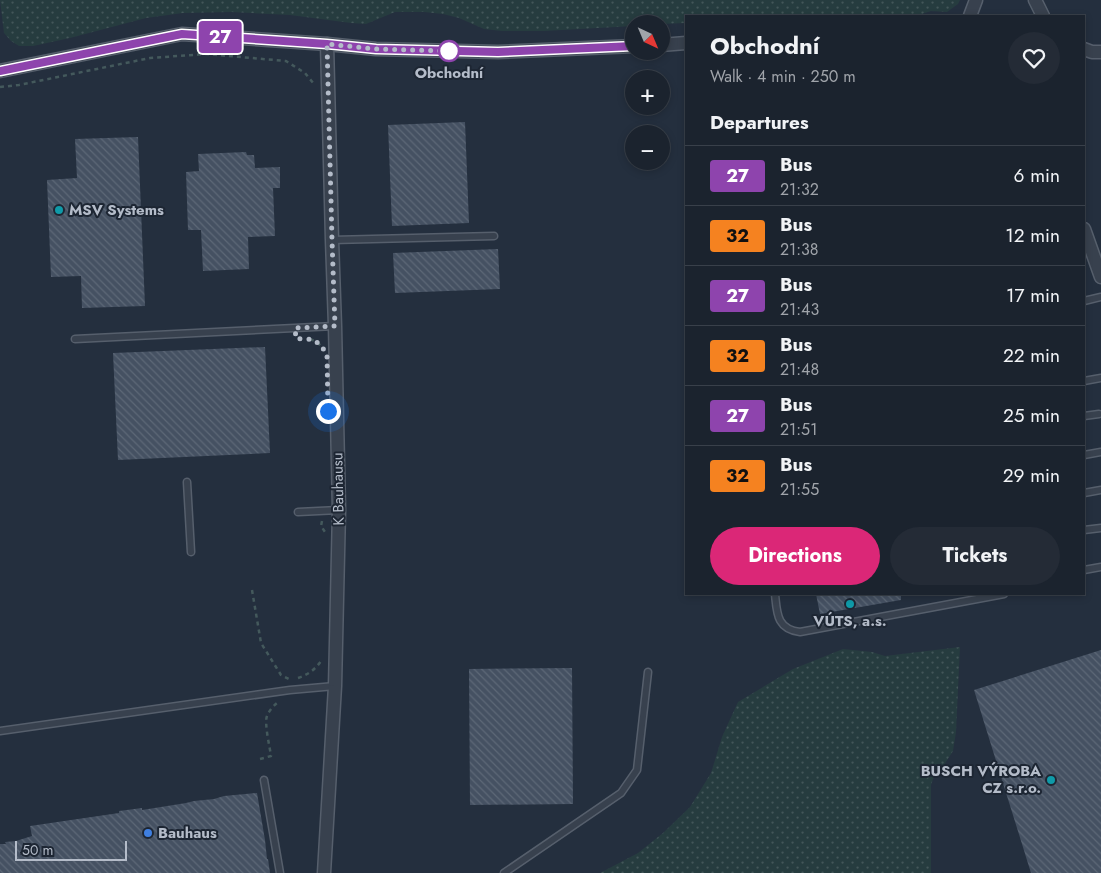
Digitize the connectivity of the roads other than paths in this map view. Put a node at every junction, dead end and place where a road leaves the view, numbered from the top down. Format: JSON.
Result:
{"nodes":[{"id":1,"x":976,"y":0,"type":"edge"},
{"id":2,"x":1035,"y":0,"type":"edge"},
{"id":3,"x":970,"y":15,"type":"edge"},
{"id":4,"x":1042,"y":15,"type":"edge"},
{"id":5,"x":685,"y":43,"type":"edge"},
{"id":6,"x":327,"y":44,"type":"junction"},
{"id":7,"x":670,"y":44,"type":"edge"},
{"id":8,"x":625,"y":46,"type":"edge"},
{"id":9,"x":1085,"y":50,"type":"edge"},
{"id":10,"x":1101,"y":52,"type":"edge"},
{"id":11,"x":0,"y":71,"type":"edge"},
{"id":12,"x":1085,"y":231,"type":"edge"},
{"id":13,"x":494,"y":236,"type":"dead end"},
{"id":14,"x":332,"y":240,"type":"junction"},
{"id":15,"x":1096,"y":249,"type":"edge"},
{"id":16,"x":1101,"y":277,"type":"edge"},
{"id":17,"x":1101,"y":297,"type":"edge"},
{"id":18,"x":1085,"y":301,"type":"edge"},
{"id":19,"x":335,"y":326,"type":"junction"},
{"id":20,"x":75,"y":339,"type":"dead end"},
{"id":21,"x":1101,"y":378,"type":"edge"},
{"id":22,"x":1085,"y":381,"type":"edge"},
{"id":23,"x":1099,"y":414,"type":"dead end"},
{"id":24,"x":1085,"y":416,"type":"edge"},
{"id":25,"x":1101,"y":452,"type":"edge"},
{"id":26,"x":1085,"y":455,"type":"edge"},
{"id":27,"x":187,"y":482,"type":"dead end"},
{"id":28,"x":1101,"y":490,"type":"edge"},
{"id":29,"x":1085,"y":493,"type":"edge"},
{"id":30,"x":338,"y":510,"type":"junction"},
{"id":31,"x":298,"y":512,"type":"dead end"},
{"id":32,"x":1101,"y":528,"type":"edge"},
{"id":33,"x":1085,"y":530,"type":"edge"},
{"id":34,"x":191,"y":552,"type":"dead end"},
{"id":35,"x":1101,"y":566,"type":"edge"},
{"id":36,"x":1085,"y":570,"type":"edge"},
{"id":37,"x":775,"y":595,"type":"edge"},
{"id":38,"x":999,"y":595,"type":"edge"},
{"id":39,"x":648,"y":672,"type":"dead end"},
{"id":40,"x":336,"y":686,"type":"junction"},
{"id":41,"x":0,"y":731,"type":"edge"},
{"id":42,"x":264,"y":780,"type":"dead end"},
{"id":43,"x":280,"y":873,"type":"edge"},
{"id":44,"x":324,"y":873,"type":"edge"},
{"id":45,"x":504,"y":873,"type":"edge"}],
"edges":[{"from":1,"to":3,"type":"street"},
{"from":2,"to":4,"type":"street"},
{"from":5,"to":7,"type":"street"},
{"from":6,"to":8,"type":"street"},
{"from":6,"to":11,"type":"street"},
{"from":6,"to":14,"type":"street","name":"K Bauhausu"},
{"from":9,"to":10,"type":"street"},
{"from":12,"to":15,"type":"street"},
{"from":13,"to":14,"type":"lane"},
{"from":14,"to":19,"type":"street","name":"K Bauhausu"},
{"from":15,"to":16,"type":"street"},
{"from":17,"to":18,"type":"lane"},
{"from":19,"to":20,"type":"lane"},
{"from":19,"to":30,"type":"street","name":"K Bauhausu"},
{"from":21,"to":22,"type":"lane"},
{"from":23,"to":24,"type":"lane"},
{"from":25,"to":26,"type":"lane"},
{"from":27,"to":34,"type":"lane"},
{"from":28,"to":29,"type":"lane"},
{"from":30,"to":31,"type":"lane"},
{"from":30,"to":40,"type":"street","name":"K Bauhausu"},
{"from":32,"to":33,"type":"lane"},
{"from":35,"to":36,"type":"lane"},
{"from":37,"to":38,"type":"lane"},
{"from":39,"to":45,"type":"lane"},
{"from":40,"to":41,"type":"lane"},
{"from":40,"to":44,"type":"street","name":"K Bauhausu"},
{"from":42,"to":43,"type":"lane"}]}
